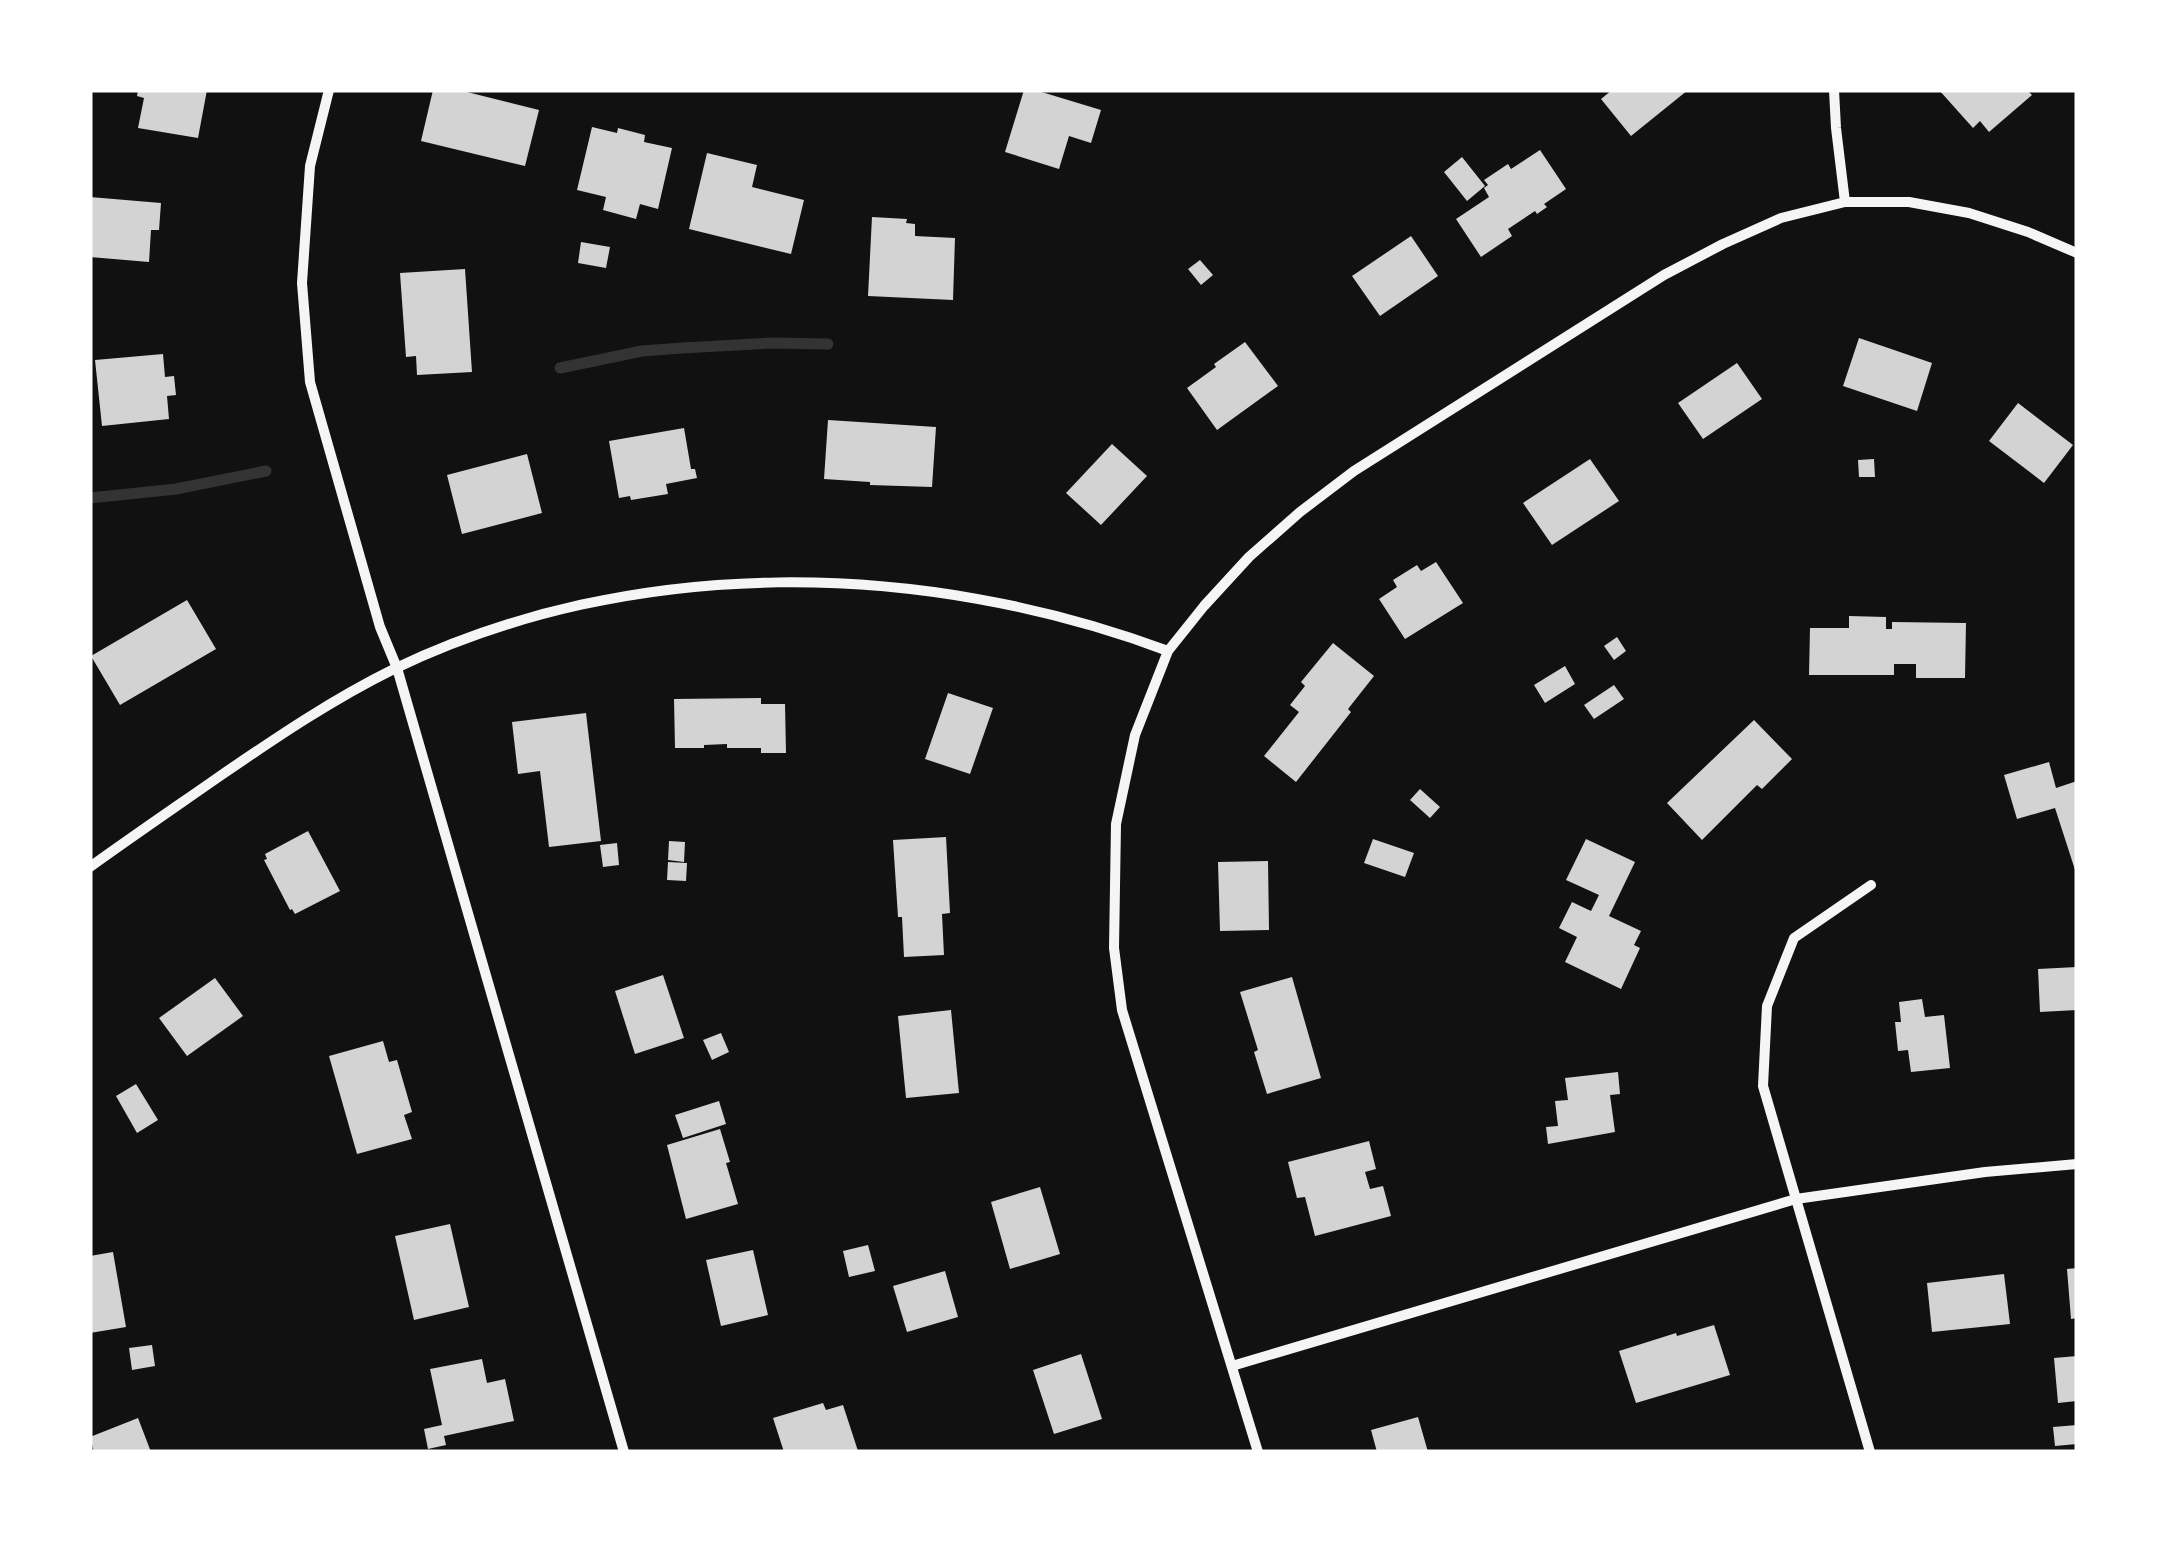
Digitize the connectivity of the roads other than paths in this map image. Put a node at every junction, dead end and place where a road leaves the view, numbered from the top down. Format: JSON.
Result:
{"nodes":[{"id":1,"x":328,"y":90,"type":"edge"},
{"id":2,"x":1834,"y":90,"type":"edge"},
{"id":3,"x":1845,"y":202,"type":"junction"},
{"id":4,"x":2077,"y":253,"type":"edge"},
{"id":5,"x":1168,"y":652,"type":"junction"},
{"id":6,"x":397,"y":668,"type":"junction"},
{"id":7,"x":90,"y":867,"type":"edge"},
{"id":8,"x":1871,"y":884,"type":"dead end"},
{"id":9,"x":2077,"y":1164,"type":"edge"},
{"id":10,"x":1796,"y":1199,"type":"junction"},
{"id":11,"x":1232,"y":1366,"type":"junction"},
{"id":12,"x":624,"y":1452,"type":"edge"},
{"id":13,"x":1258,"y":1452,"type":"edge"},
{"id":14,"x":1870,"y":1452,"type":"edge"}],
"edges":[{"from":1,"to":6,"type":"street"},
{"from":2,"to":3,"type":"street"},
{"from":3,"to":4,"type":"street"},
{"from":3,"to":5,"type":"street"},
{"from":5,"to":6,"type":"street"},
{"from":5,"to":11,"type":"street"},
{"from":6,"to":7,"type":"street"},
{"from":6,"to":12,"type":"street"},
{"from":8,"to":10,"type":"street"},
{"from":9,"to":10,"type":"street"},
{"from":10,"to":11,"type":"street"},
{"from":10,"to":14,"type":"street"},
{"from":11,"to":13,"type":"street"}]}
